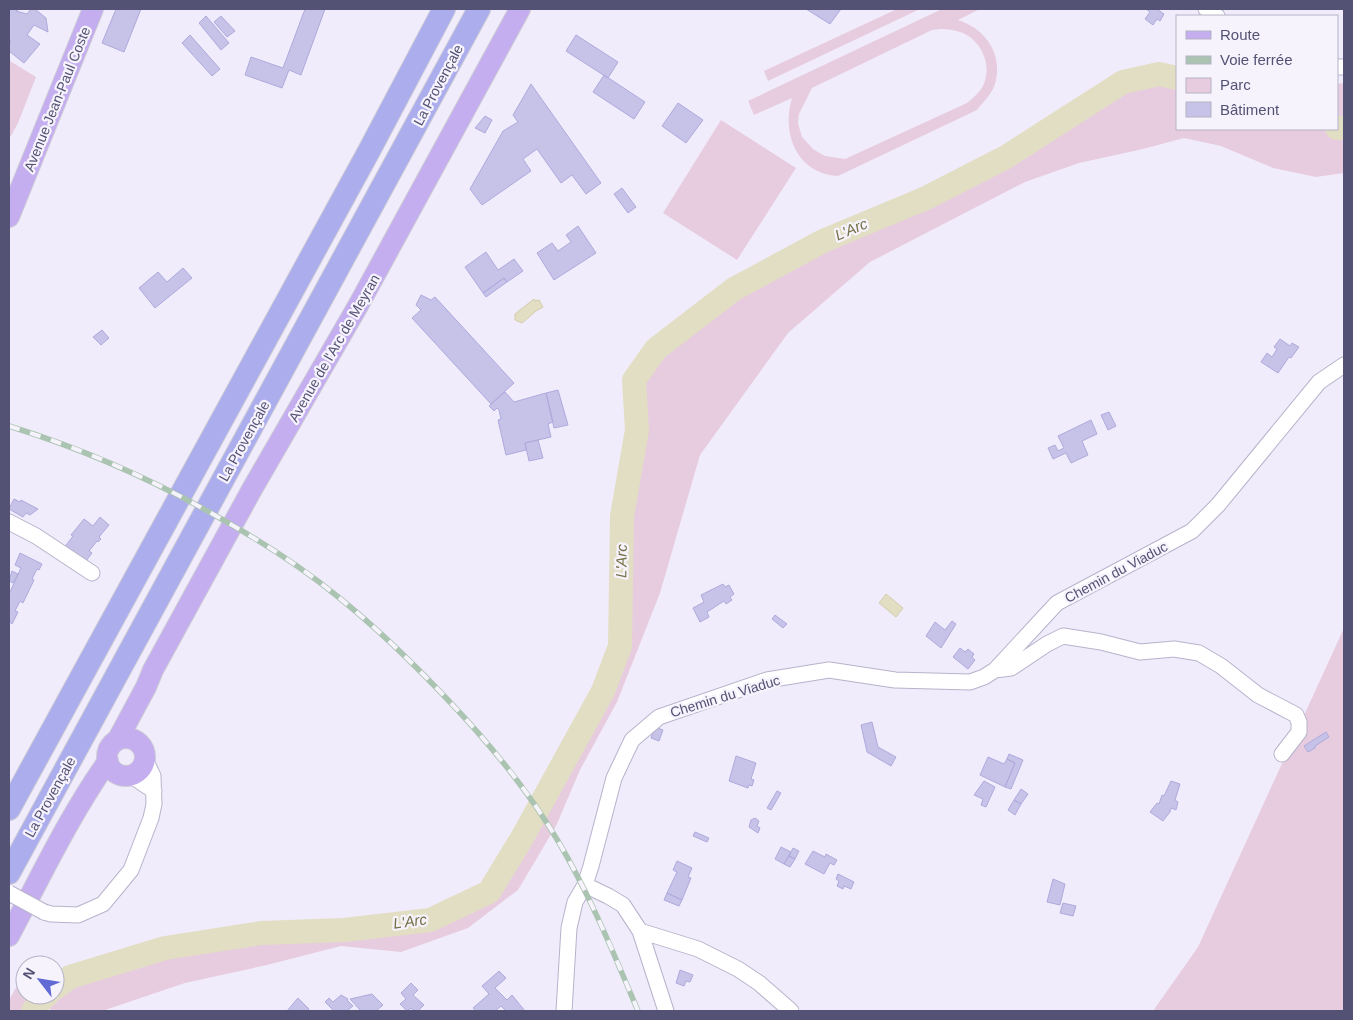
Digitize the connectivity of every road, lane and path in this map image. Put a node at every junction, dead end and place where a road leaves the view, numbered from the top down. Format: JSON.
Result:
{"nodes":[{"id":1,"x":80,"y":9,"type":"edge"},
{"id":2,"x":93,"y":9,"type":"edge"},
{"id":3,"x":444,"y":9,"type":"edge"},
{"id":4,"x":480,"y":9,"type":"edge"},
{"id":5,"x":520,"y":9,"type":"edge"},
{"id":6,"x":9,"y":192,"type":"edge"},
{"id":7,"x":9,"y":217,"type":"edge"},
{"id":8,"x":1344,"y":365,"type":"edge"},
{"id":9,"x":9,"y":522,"type":"edge"},
{"id":10,"x":92,"y":573,"type":"dead end"},
{"id":11,"x":995,"y":670,"type":"junction"},
{"id":12,"x":146,"y":687,"type":"junction"},
{"id":13,"x":118,"y":739,"type":"junction"},
{"id":14,"x":142,"y":751,"type":"junction"},
{"id":15,"x":1282,"y":754,"type":"dead end"},
{"id":16,"x":120,"y":771,"type":"junction"},
{"id":17,"x":154,"y":791,"type":"junction"},
{"id":18,"x":9,"y":809,"type":"edge"},
{"id":19,"x":9,"y":873,"type":"edge"},
{"id":20,"x":585,"y":885,"type":"junction"},
{"id":21,"x":9,"y":893,"type":"edge"},
{"id":22,"x":640,"y":931,"type":"junction"},
{"id":23,"x":9,"y":936,"type":"edge"},
{"id":24,"x":564,"y":1011,"type":"edge"},
{"id":25,"x":666,"y":1011,"type":"edge"},
{"id":26,"x":791,"y":1011,"type":"edge"}],
"edges":[{"from":1,"to":6,"type":"main road","name":"Avenue Jean-Paul Coste"},
{"from":2,"to":7,"type":"main road","name":"Avenue Jean-Paul Coste"},
{"from":3,"to":18,"type":"highway","name":"La Provençale"},
{"from":4,"to":19,"type":"highway","name":"La Provençale"},
{"from":5,"to":12,"type":"main road","name":"Avenue de l'Arc de Meyran"},
{"from":8,"to":11,"type":"street","name":"Chemin du Viaduc"},
{"from":9,"to":10,"type":"street"},
{"from":11,"to":15,"type":"street"},
{"from":11,"to":20,"type":"street","name":"Chemin du Viaduc"},
{"from":12,"to":13,"type":"main road","name":"Avenue de l'Arc de Meyran"},
{"from":12,"to":14,"type":"main road","name":"Avenue de l'Arc de Meyran"},
{"from":13,"to":14,"type":"main road"},
{"from":13,"to":16,"type":"main road"},
{"from":14,"to":16,"type":"main road"},
{"from":14,"to":17,"type":"street"},
{"from":16,"to":17,"type":"street"},
{"from":16,"to":23,"type":"main road"},
{"from":17,"to":21,"type":"street","bridge":true},
{"from":20,"to":22,"type":"street"},
{"from":20,"to":24,"type":"street","name":"Chemin du Viaduc"},
{"from":22,"to":25,"type":"street"},
{"from":22,"to":26,"type":"street"}]}
